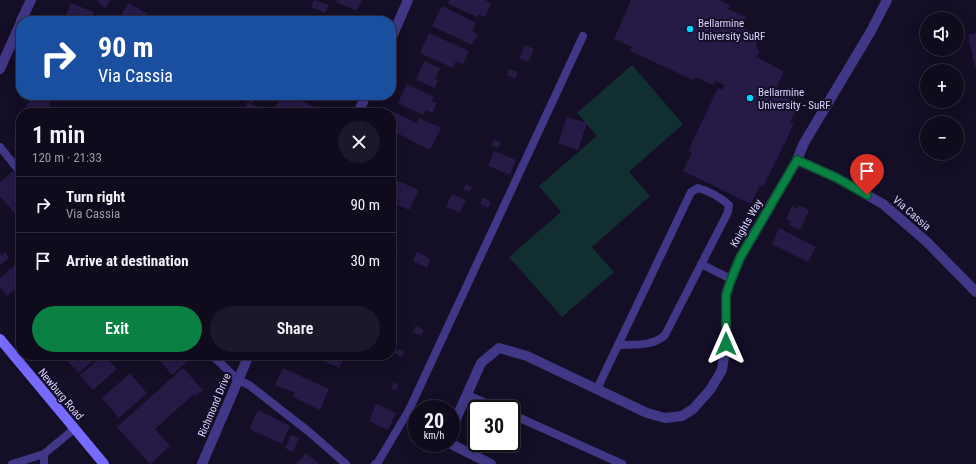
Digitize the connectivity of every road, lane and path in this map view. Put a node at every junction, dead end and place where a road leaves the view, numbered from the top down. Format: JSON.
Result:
{"nodes":[{"id":1,"x":31,"y":0,"type":"edge"},
{"id":2,"x":408,"y":0,"type":"edge"},
{"id":3,"x":887,"y":0,"type":"edge"},
{"id":4,"x":24,"y":16,"type":"edge"},
{"id":5,"x":396,"y":28,"type":"edge"},
{"id":6,"x":16,"y":33,"type":"edge"},
{"id":7,"x":583,"y":36,"type":"dead end"},
{"id":8,"x":0,"y":69,"type":"edge"},
{"id":9,"x":0,"y":147,"type":"edge"},
{"id":10,"x":797,"y":160,"type":"junction"},
{"id":11,"x":16,"y":167,"type":"edge"},
{"id":12,"x":701,"y":264,"type":"junction"},
{"id":13,"x":731,"y":280,"type":"junction"},
{"id":14,"x":976,"y":292,"type":"edge"},
{"id":15,"x":0,"y":339,"type":"edge"},
{"id":16,"x":618,"y":345,"type":"junction"},
{"id":17,"x":16,"y":358,"type":"edge"},
{"id":18,"x":17,"y":360,"type":"edge"},
{"id":19,"x":217,"y":360,"type":"edge"},
{"id":20,"x":247,"y":360,"type":"edge"},
{"id":21,"x":238,"y":380,"type":"junction"},
{"id":22,"x":597,"y":389,"type":"junction"},
{"id":23,"x":467,"y":395,"type":"junction"},
{"id":24,"x":479,"y":400,"type":"edge"},
{"id":25,"x":460,"y":410,"type":"edge"},
{"id":26,"x":520,"y":418,"type":"edge"},
{"id":27,"x":74,"y":429,"type":"junction"},
{"id":28,"x":460,"y":449,"type":"edge"},
{"id":29,"x":44,"y":454,"type":"junction"},
{"id":30,"x":488,"y":463,"type":"edge"},
{"id":31,"x":12,"y":464,"type":"edge"},
{"id":32,"x":44,"y":464,"type":"edge"},
{"id":33,"x":104,"y":464,"type":"edge"},
{"id":34,"x":202,"y":464,"type":"edge"},
{"id":35,"x":346,"y":464,"type":"edge"},
{"id":36,"x":375,"y":464,"type":"edge"},
{"id":37,"x":622,"y":464,"type":"edge"}],
"edges":[{"from":1,"to":4,"type":"street"},
{"from":2,"to":5,"type":"street"},
{"from":3,"to":10,"type":"street","name":"Knights Way"},
{"from":6,"to":8,"type":"street"},
{"from":7,"to":36,"type":"lane"},
{"from":9,"to":11,"type":"lane"},
{"from":10,"to":13,"type":"street","name":"Knights Way"},
{"from":10,"to":14,"type":"street","name":"Via Cassia"},
{"from":12,"to":13,"type":"lane"},
{"from":12,"to":16,"type":"lane"},
{"from":12,"to":16,"type":"lane"},
{"from":13,"to":22,"type":"street","name":"Knights Way"},
{"from":15,"to":17,"type":"main road","name":"Newburg Road"},
{"from":16,"to":22,"type":"lane"},
{"from":18,"to":27,"type":"main road","name":"Newburg Road"},
{"from":19,"to":21,"type":"lane"},
{"from":20,"to":21,"type":"street","name":"Richmond Drive"},
{"from":21,"to":34,"type":"street","name":"Richmond Drive"},
{"from":21,"to":35,"type":"lane"},
{"from":22,"to":23,"type":"street","name":"Knights Way"},
{"from":23,"to":24,"type":"lane"},
{"from":23,"to":25,"type":"street","name":"Knights Way"},
{"from":26,"to":37,"type":"lane"},
{"from":27,"to":29,"type":"lane"},
{"from":27,"to":33,"type":"main road","name":"Newburg Road"},
{"from":28,"to":30,"type":"street"},
{"from":29,"to":31,"type":"lane"},
{"from":29,"to":32,"type":"lane"}]}
